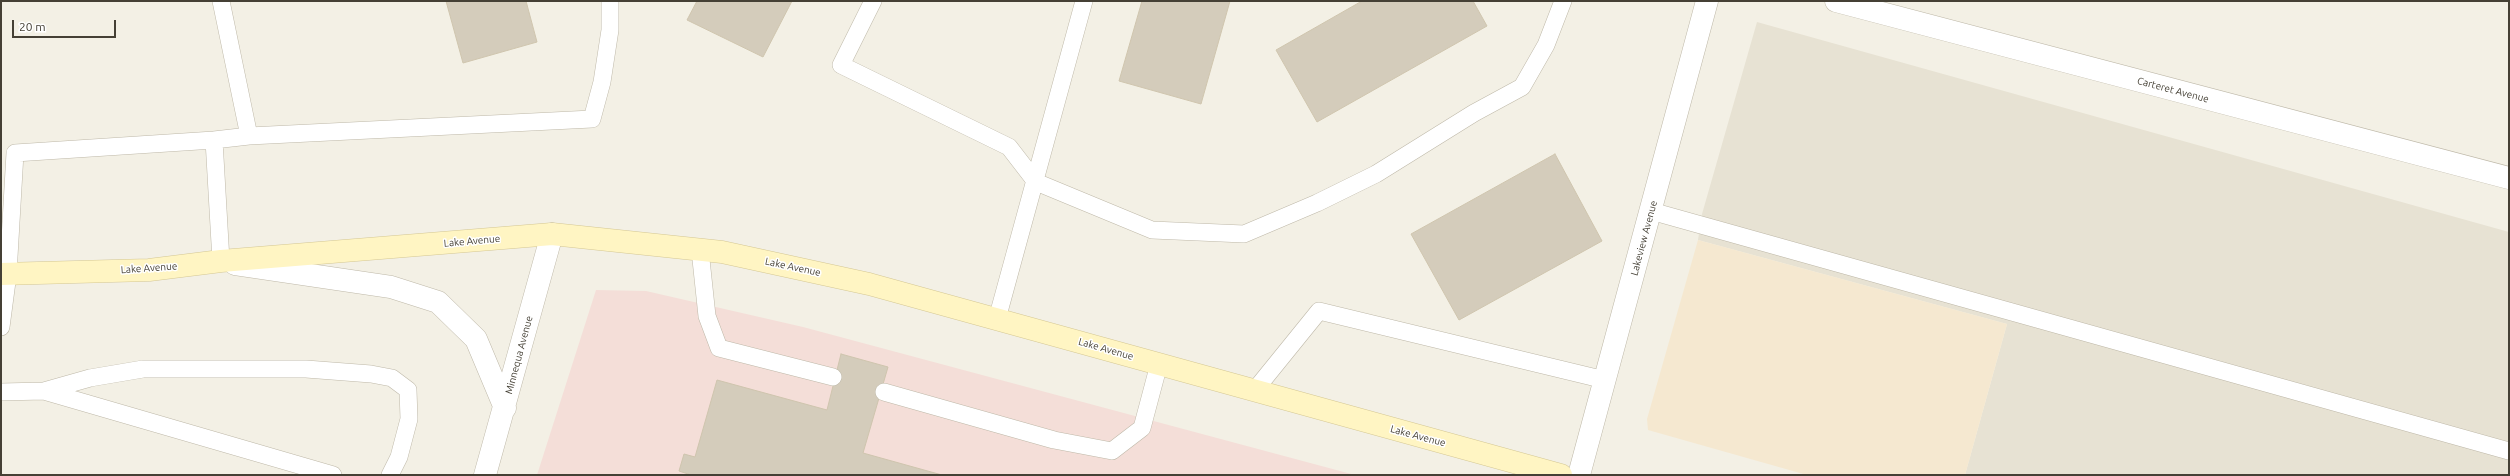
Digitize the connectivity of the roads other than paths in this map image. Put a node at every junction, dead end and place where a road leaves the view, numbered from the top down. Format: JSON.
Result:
{"nodes":[{"id":1,"x":222,"y":1,"type":"edge"},
{"id":2,"x":610,"y":1,"type":"edge"},
{"id":3,"x":873,"y":1,"type":"edge"},
{"id":4,"x":1563,"y":1,"type":"edge"},
{"id":5,"x":1708,"y":1,"type":"edge"},
{"id":6,"x":1836,"y":1,"type":"edge"},
{"id":7,"x":1082,"y":2,"type":"edge"},
{"id":8,"x":249,"y":136,"type":"junction"},
{"id":9,"x":214,"y":140,"type":"junction"},
{"id":10,"x":8,"y":153,"type":"edge"},
{"id":11,"x":2509,"y":178,"type":"edge"},
{"id":12,"x":1036,"y":182,"type":"junction"},
{"id":13,"x":1651,"y":212,"type":"junction"},
{"id":14,"x":552,"y":234,"type":"junction"},
{"id":15,"x":700,"y":250,"type":"junction"},
{"id":16,"x":221,"y":261,"type":"junction"},
{"id":17,"x":4,"y":274,"type":"edge"},
{"id":18,"x":997,"y":319,"type":"junction"},
{"id":19,"x":1,"y":327,"type":"edge"},
{"id":20,"x":1158,"y":364,"type":"junction"},
{"id":21,"x":833,"y":377,"type":"dead end"},
{"id":22,"x":1605,"y":380,"type":"junction"},
{"id":23,"x":1255,"y":390,"type":"junction"},
{"id":24,"x":44,"y":391,"type":"junction"},
{"id":25,"x":1,"y":392,"type":"edge"},
{"id":26,"x":884,"y":392,"type":"dead end"},
{"id":27,"x":504,"y":408,"type":"junction"},
{"id":28,"x":2509,"y":451,"type":"edge"},
{"id":29,"x":333,"y":475,"type":"edge"},
{"id":30,"x":390,"y":475,"type":"edge"},
{"id":31,"x":485,"y":475,"type":"edge"},
{"id":32,"x":1561,"y":475,"type":"edge"},
{"id":33,"x":1579,"y":475,"type":"edge"}],
"edges":[{"from":1,"to":8,"type":"lane"},
{"from":2,"to":8,"type":"lane"},
{"from":3,"to":12,"type":"lane"},
{"from":4,"to":12,"type":"lane"},
{"from":5,"to":13,"type":"street","name":"Lakeview Avenue"},
{"from":6,"to":11,"type":"street","name":"Carteret Avenue"},
{"from":7,"to":12,"type":"lane"},
{"from":8,"to":9,"type":"lane"},
{"from":9,"to":10,"type":"lane"},
{"from":9,"to":16,"type":"lane"},
{"from":10,"to":17,"type":"lane"},
{"from":12,"to":18,"type":"lane"},
{"from":13,"to":22,"type":"street","name":"Lakeview Avenue"},
{"from":13,"to":28,"type":"lane"},
{"from":14,"to":15,"type":"main road","name":"Lake Avenue"},
{"from":14,"to":16,"type":"main road","name":"Lake Avenue"},
{"from":14,"to":27,"type":"street","name":"Minnequa Avenue"},
{"from":15,"to":18,"type":"main road","name":"Lake Avenue"},
{"from":15,"to":21,"type":"lane"},
{"from":16,"to":17,"type":"main road","name":"Lake Avenue"},
{"from":16,"to":27,"type":"street"},
{"from":17,"to":19,"type":"lane"},
{"from":18,"to":20,"type":"main road","name":"Lake Avenue"},
{"from":20,"to":23,"type":"main road","name":"Lake Avenue"},
{"from":20,"to":26,"type":"lane"},
{"from":22,"to":23,"type":"lane"},
{"from":22,"to":33,"type":"street","name":"Lakeview Avenue"},
{"from":23,"to":32,"type":"main road","name":"Lake Avenue"},
{"from":24,"to":25,"type":"lane"},
{"from":24,"to":29,"type":"lane"},
{"from":24,"to":30,"type":"lane"},
{"from":27,"to":31,"type":"street","name":"Minnequa Avenue"}]}
